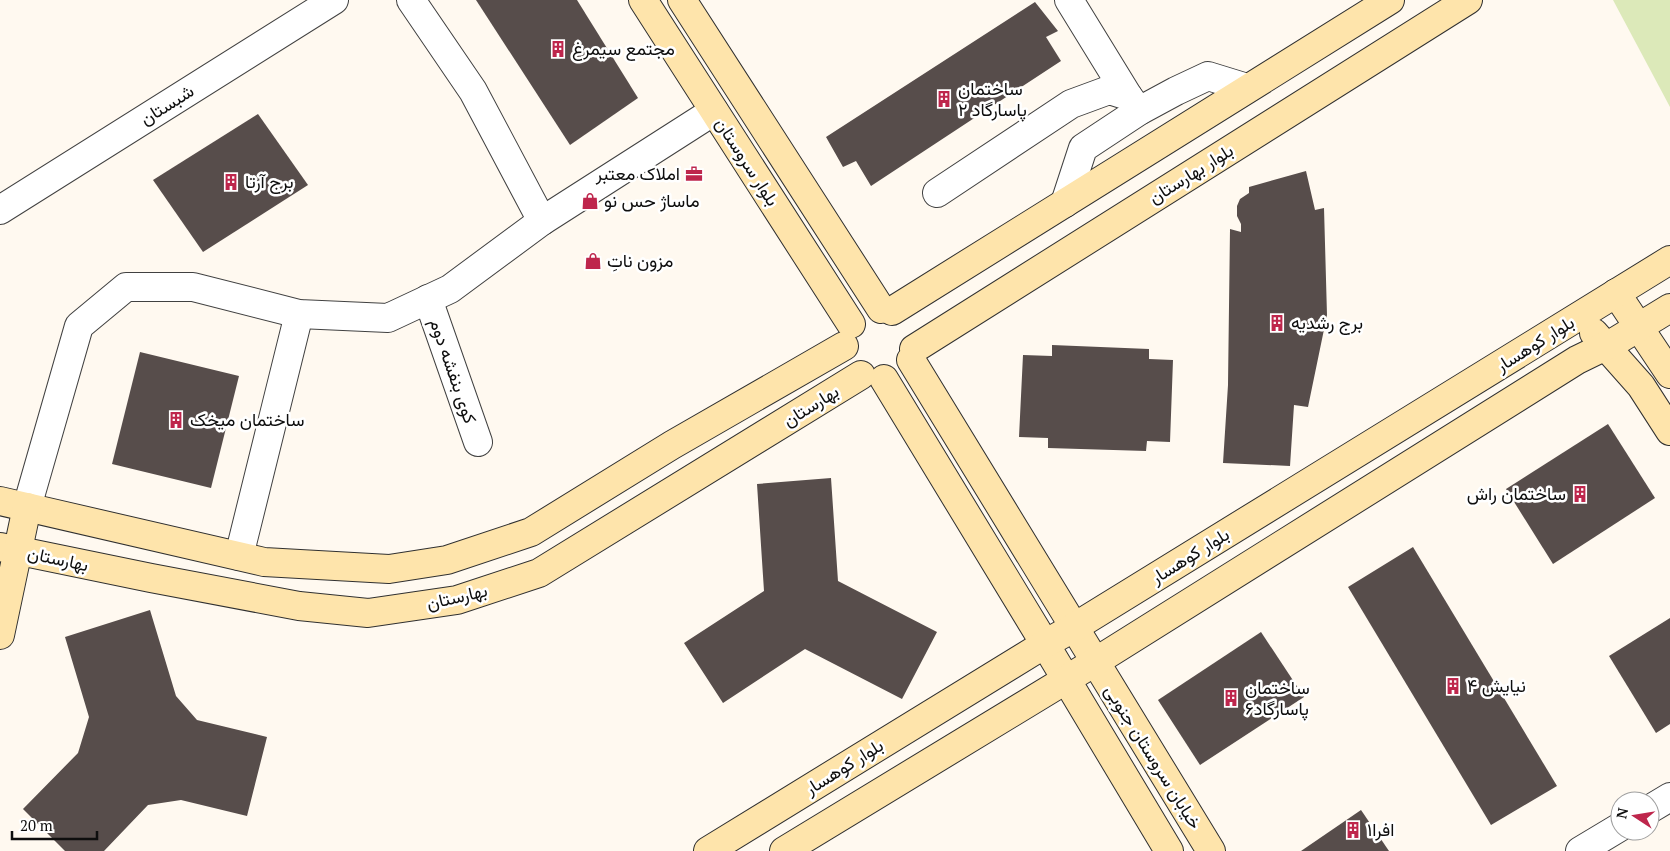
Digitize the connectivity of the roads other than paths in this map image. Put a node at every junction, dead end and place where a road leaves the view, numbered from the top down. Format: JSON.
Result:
{"nodes":[{"id":1,"x":334,"y":0,"type":"edge"},
{"id":2,"x":411,"y":0,"type":"edge"},
{"id":3,"x":643,"y":0,"type":"edge"},
{"id":4,"x":682,"y":0,"type":"edge"},
{"id":5,"x":1069,"y":0,"type":"edge"},
{"id":6,"x":1390,"y":0,"type":"edge"},
{"id":7,"x":1468,"y":0,"type":"edge"},
{"id":8,"x":1330,"y":37,"type":"junction"},
{"id":9,"x":1352,"y":72,"type":"junction"},
{"id":10,"x":1247,"y":88,"type":"junction"},
{"id":11,"x":1134,"y":104,"type":"junction"},
{"id":12,"x":714,"y":111,"type":"junction"},
{"id":13,"x":937,"y":193,"type":"dead end"},
{"id":14,"x":1065,"y":203,"type":"junction"},
{"id":15,"x":0,"y":210,"type":"edge"},
{"id":16,"x":542,"y":221,"type":"junction"},
{"id":17,"x":1670,"y":260,"type":"edge"},
{"id":18,"x":1616,"y":293,"type":"junction"},
{"id":19,"x":428,"y":299,"type":"junction"},
{"id":20,"x":1670,"y":308,"type":"edge"},
{"id":21,"x":887,"y":310,"type":"junction"},
{"id":22,"x":299,"y":314,"type":"junction"},
{"id":23,"x":1579,"y":316,"type":"junction"},
{"id":24,"x":1639,"y":327,"type":"junction"},
{"id":25,"x":847,"y":335,"type":"junction"},
{"id":26,"x":1606,"y":346,"type":"junction"},
{"id":27,"x":913,"y":354,"type":"junction"},
{"id":28,"x":1670,"y":374,"type":"edge"},
{"id":29,"x":872,"y":377,"type":"junction"},
{"id":30,"x":1670,"y":431,"type":"edge"},
{"id":31,"x":478,"y":442,"type":"dead end"},
{"id":32,"x":0,"y":501,"type":"edge"},
{"id":33,"x":27,"y":507,"type":"junction"},
{"id":34,"x":9,"y":549,"type":"edge"},
{"id":35,"x":239,"y":556,"type":"junction"},
{"id":36,"x":1073,"y":628,"type":"junction"},
{"id":37,"x":0,"y":635,"type":"edge"},
{"id":38,"x":1045,"y":644,"type":"junction"},
{"id":39,"x":1095,"y":662,"type":"junction"},
{"id":40,"x":1066,"y":680,"type":"junction"},
{"id":41,"x":1610,"y":833,"type":"edge"},
{"id":42,"x":708,"y":851,"type":"edge"},
{"id":43,"x":784,"y":851,"type":"edge"},
{"id":44,"x":1169,"y":851,"type":"edge"},
{"id":45,"x":1211,"y":851,"type":"edge"},
{"id":46,"x":1580,"y":851,"type":"edge"}],
"edges":[{"from":1,"to":15,"type":"street","name":"شبستان"},
{"from":2,"to":16,"type":"street"},
{"from":3,"to":12,"type":"main road","name":"بلوار سروستان"},
{"from":4,"to":21,"type":"main road","name":"بلوار سروستان"},
{"from":5,"to":11,"type":"street"},
{"from":6,"to":8,"type":"main road"},
{"from":7,"to":9,"type":"main road","name":"بلوار بهارستان"},
{"from":8,"to":9,"type":"main road"},
{"from":8,"to":10,"type":"main road"},
{"from":9,"to":27,"type":"main road","name":"بلوار بهارستان"},
{"from":10,"to":11,"type":"street"},
{"from":10,"to":14,"type":"main road"},
{"from":11,"to":13,"type":"street"},
{"from":11,"to":14,"type":"street"},
{"from":12,"to":16,"type":"street"},
{"from":12,"to":25,"type":"main road","name":"بلوار سروستان"},
{"from":14,"to":21,"type":"main road"},
{"from":16,"to":19,"type":"street"},
{"from":17,"to":18,"type":"main road","name":"بلوار کوهسار"},
{"from":18,"to":23,"type":"main road","name":"بلوار کوهسار"},
{"from":18,"to":24,"type":"main road"},
{"from":19,"to":22,"type":"street"},
{"from":19,"to":31,"type":"street","name":"کوی بنفشه دوم"},
{"from":20,"to":24,"type":"main road","name":"بلوار کوهسار"},
{"from":21,"to":25,"type":"main road"},
{"from":21,"to":27,"type":"main road"},
{"from":22,"to":33,"type":"street"},
{"from":22,"to":35,"type":"street"},
{"from":23,"to":26,"type":"main road"},
{"from":23,"to":36,"type":"main road","name":"بلوار کوهسار"},
{"from":24,"to":26,"type":"main road","name":"بلوار کوهسار"},
{"from":24,"to":28,"type":"main road"},
{"from":25,"to":29,"type":"main road"},
{"from":25,"to":35,"type":"main road","name":"بهارستان"},
{"from":26,"to":30,"type":"main road"},
{"from":26,"to":39,"type":"main road","name":"بلوار کوهسار"},
{"from":27,"to":29,"type":"main road"},
{"from":27,"to":36,"type":"main road","name":"خیابان سروستان جنوبی"},
{"from":29,"to":34,"type":"main road","name":"بهارستان"},
{"from":29,"to":38,"type":"main road","name":"خیابان سروستان جنوبی"},
{"from":32,"to":33,"type":"main road","name":"بهارستان"},
{"from":33,"to":34,"type":"main road"},
{"from":33,"to":35,"type":"main road","name":"بهارستان"},
{"from":34,"to":37,"type":"main road"},
{"from":36,"to":38,"type":"main road","name":"بلوار کوهسار"},
{"from":36,"to":39,"type":"main road","name":"خیابان سروستان جنوبی"},
{"from":38,"to":40,"type":"main road","name":"خیابان سروستان جنوبی"},
{"from":38,"to":42,"type":"main road","name":"بلوار کوهسار"},
{"from":39,"to":40,"type":"main road","name":"بلوار کوهسار"},
{"from":39,"to":45,"type":"main road","name":"خیابان سروستان جنوبی"},
{"from":40,"to":43,"type":"main road","name":"بلوار کوهسار"},
{"from":40,"to":44,"type":"main road","name":"خیابان سروستان جنوبی"},
{"from":41,"to":46,"type":"street"}]}
